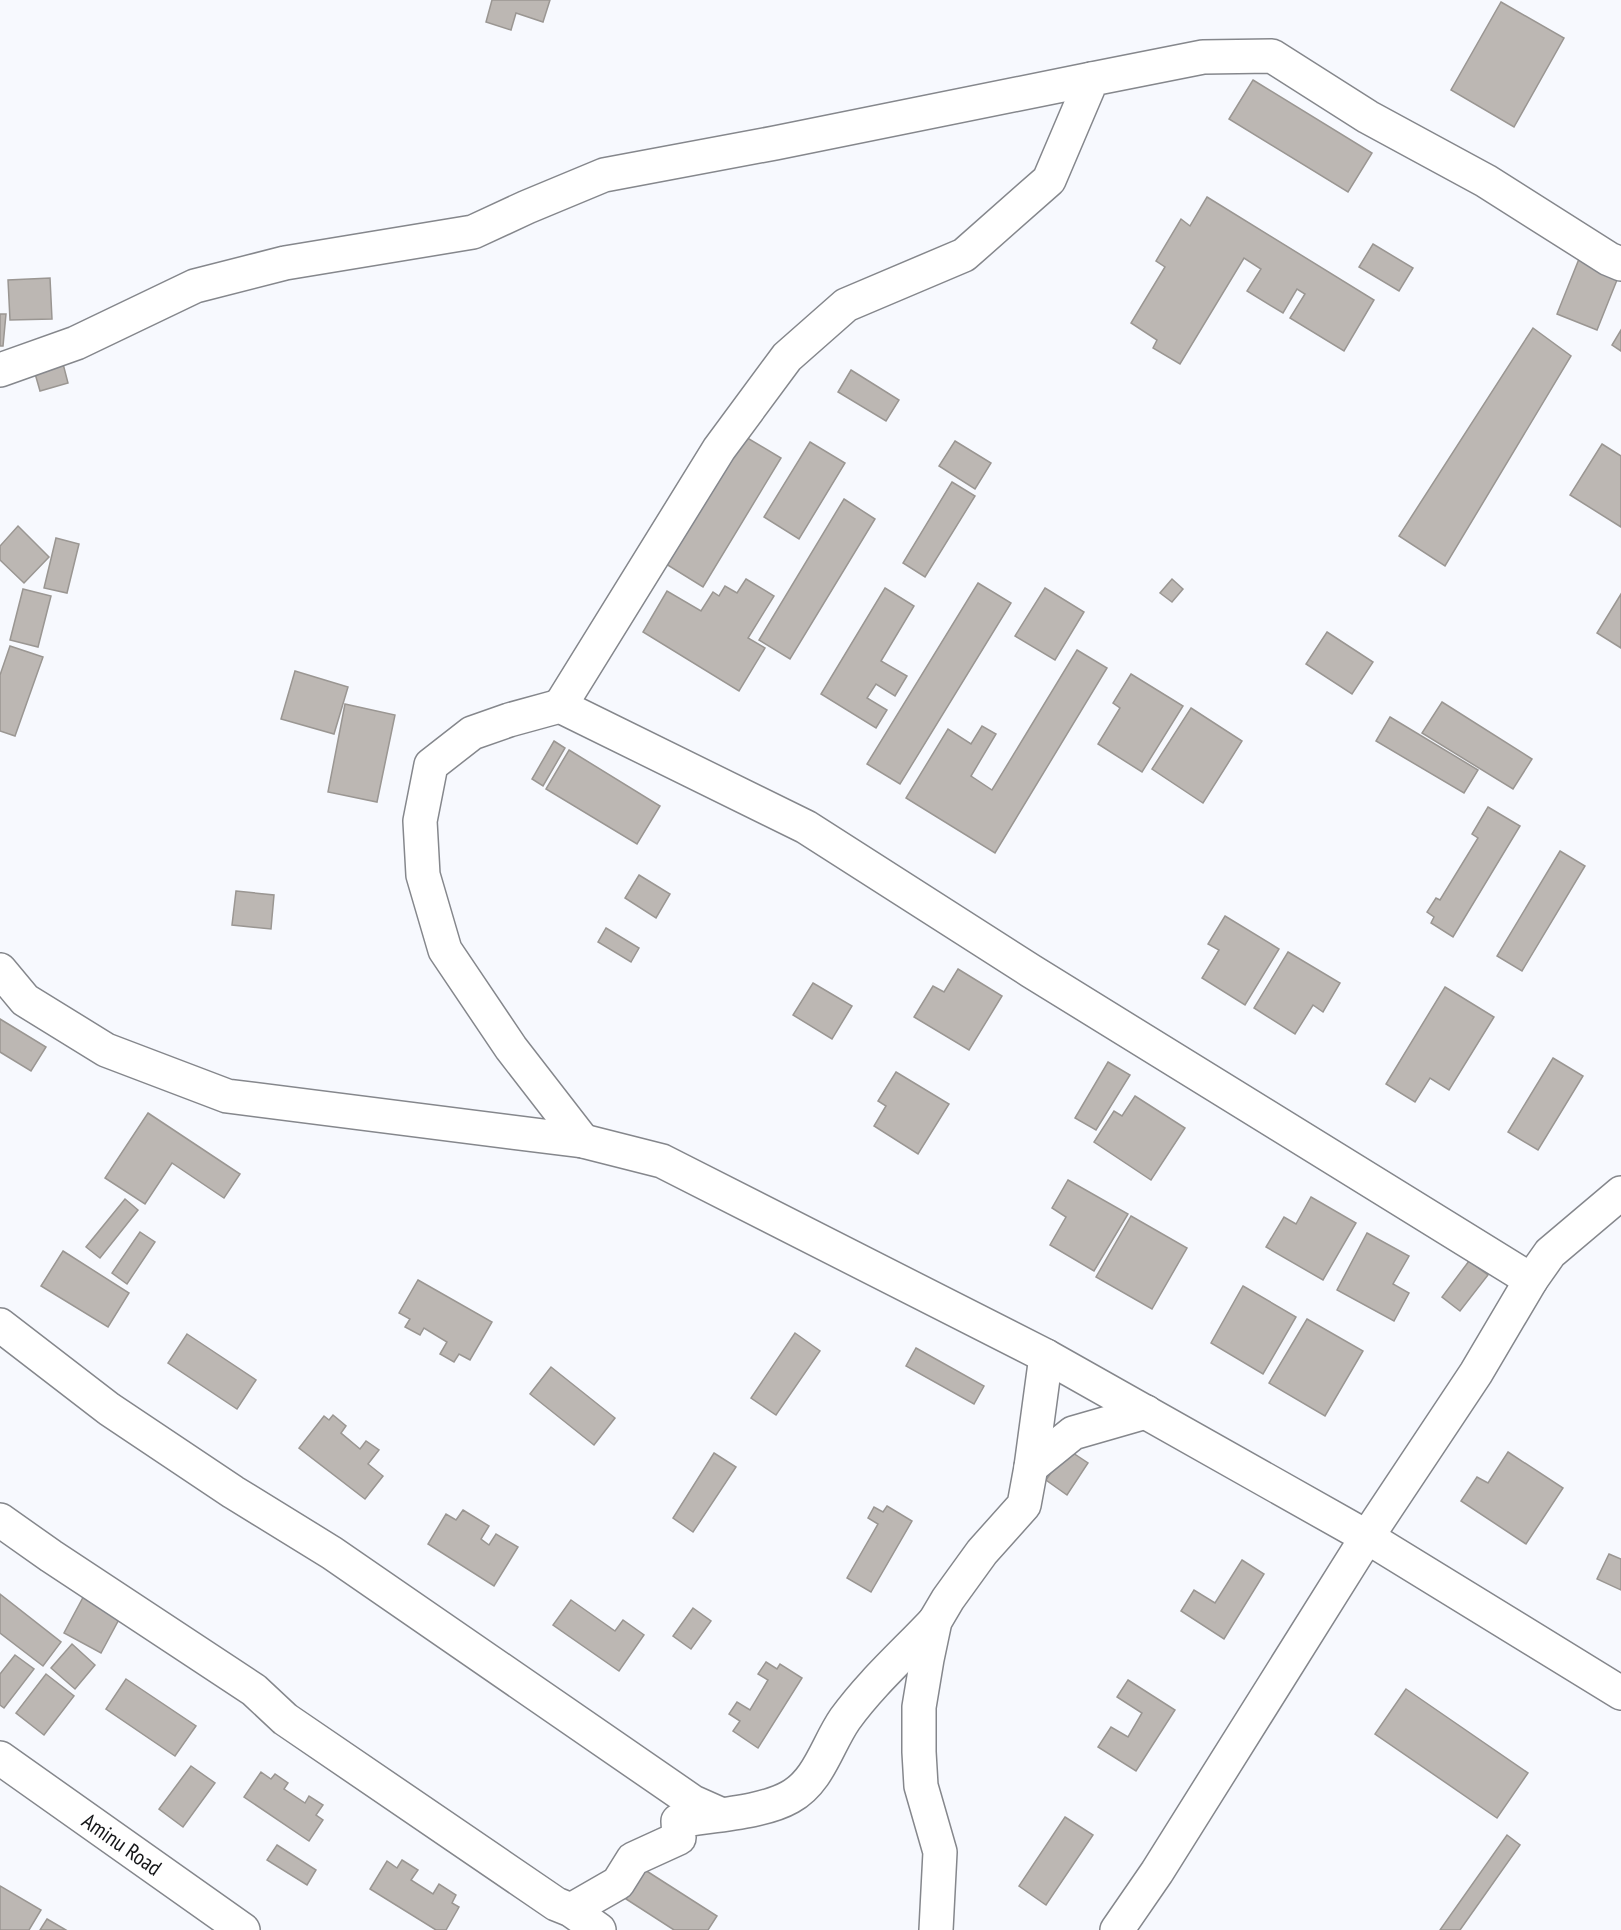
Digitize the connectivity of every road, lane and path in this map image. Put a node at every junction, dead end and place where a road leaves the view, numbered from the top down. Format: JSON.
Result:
{"nodes":[{"id":1,"x":1092,"y":79,"type":"junction"},
{"id":2,"x":1621,"y":264,"type":"edge"},
{"id":3,"x":0,"y":370,"type":"edge"},
{"id":4,"x":560,"y":706,"type":"junction"},
{"id":5,"x":0,"y":970,"type":"edge"},
{"id":6,"x":583,"y":1141,"type":"junction"},
{"id":7,"x":1621,"y":1193,"type":"edge"},
{"id":8,"x":1530,"y":1280,"type":"junction"},
{"id":9,"x":0,"y":1324,"type":"edge"},
{"id":10,"x":1046,"y":1356,"type":"junction"},
{"id":11,"x":1146,"y":1412,"type":"junction"},
{"id":12,"x":1031,"y":1467,"type":"junction"},
{"id":13,"x":0,"y":1520,"type":"edge"},
{"id":14,"x":1367,"y":1536,"type":"junction"},
{"id":15,"x":935,"y":1621,"type":"junction"},
{"id":16,"x":1621,"y":1693,"type":"edge"},
{"id":17,"x":0,"y":1758,"type":"edge"},
{"id":18,"x":697,"y":1812,"type":"junction"},
{"id":19,"x":571,"y":1910,"type":"junction"},
{"id":20,"x":234,"y":1927,"type":"edge"},
{"id":21,"x":598,"y":1930,"type":"edge"},
{"id":22,"x":936,"y":1930,"type":"edge"},
{"id":23,"x":1117,"y":1930,"type":"edge"}],
"edges":[{"from":1,"to":2,"type":"street"},
{"from":1,"to":3,"type":"street"},
{"from":1,"to":4,"type":"street"},
{"from":4,"to":6,"type":"street"},
{"from":4,"to":8,"type":"street"},
{"from":5,"to":6,"type":"street"},
{"from":6,"to":10,"type":"street"},
{"from":7,"to":8,"type":"street"},
{"from":8,"to":14,"type":"street"},
{"from":9,"to":18,"type":"street"},
{"from":10,"to":11,"type":"street"},
{"from":10,"to":12,"type":"street"},
{"from":11,"to":12,"type":"street"},
{"from":11,"to":14,"type":"street"},
{"from":12,"to":15,"type":"street"},
{"from":13,"to":19,"type":"street"},
{"from":14,"to":16,"type":"street"},
{"from":14,"to":23,"type":"street"},
{"from":15,"to":18,"type":"street"},
{"from":15,"to":22,"type":"street"},
{"from":17,"to":20,"type":"street","name":"Aminu Road"},
{"from":18,"to":19,"type":"street"},
{"from":19,"to":21,"type":"street"}]}
